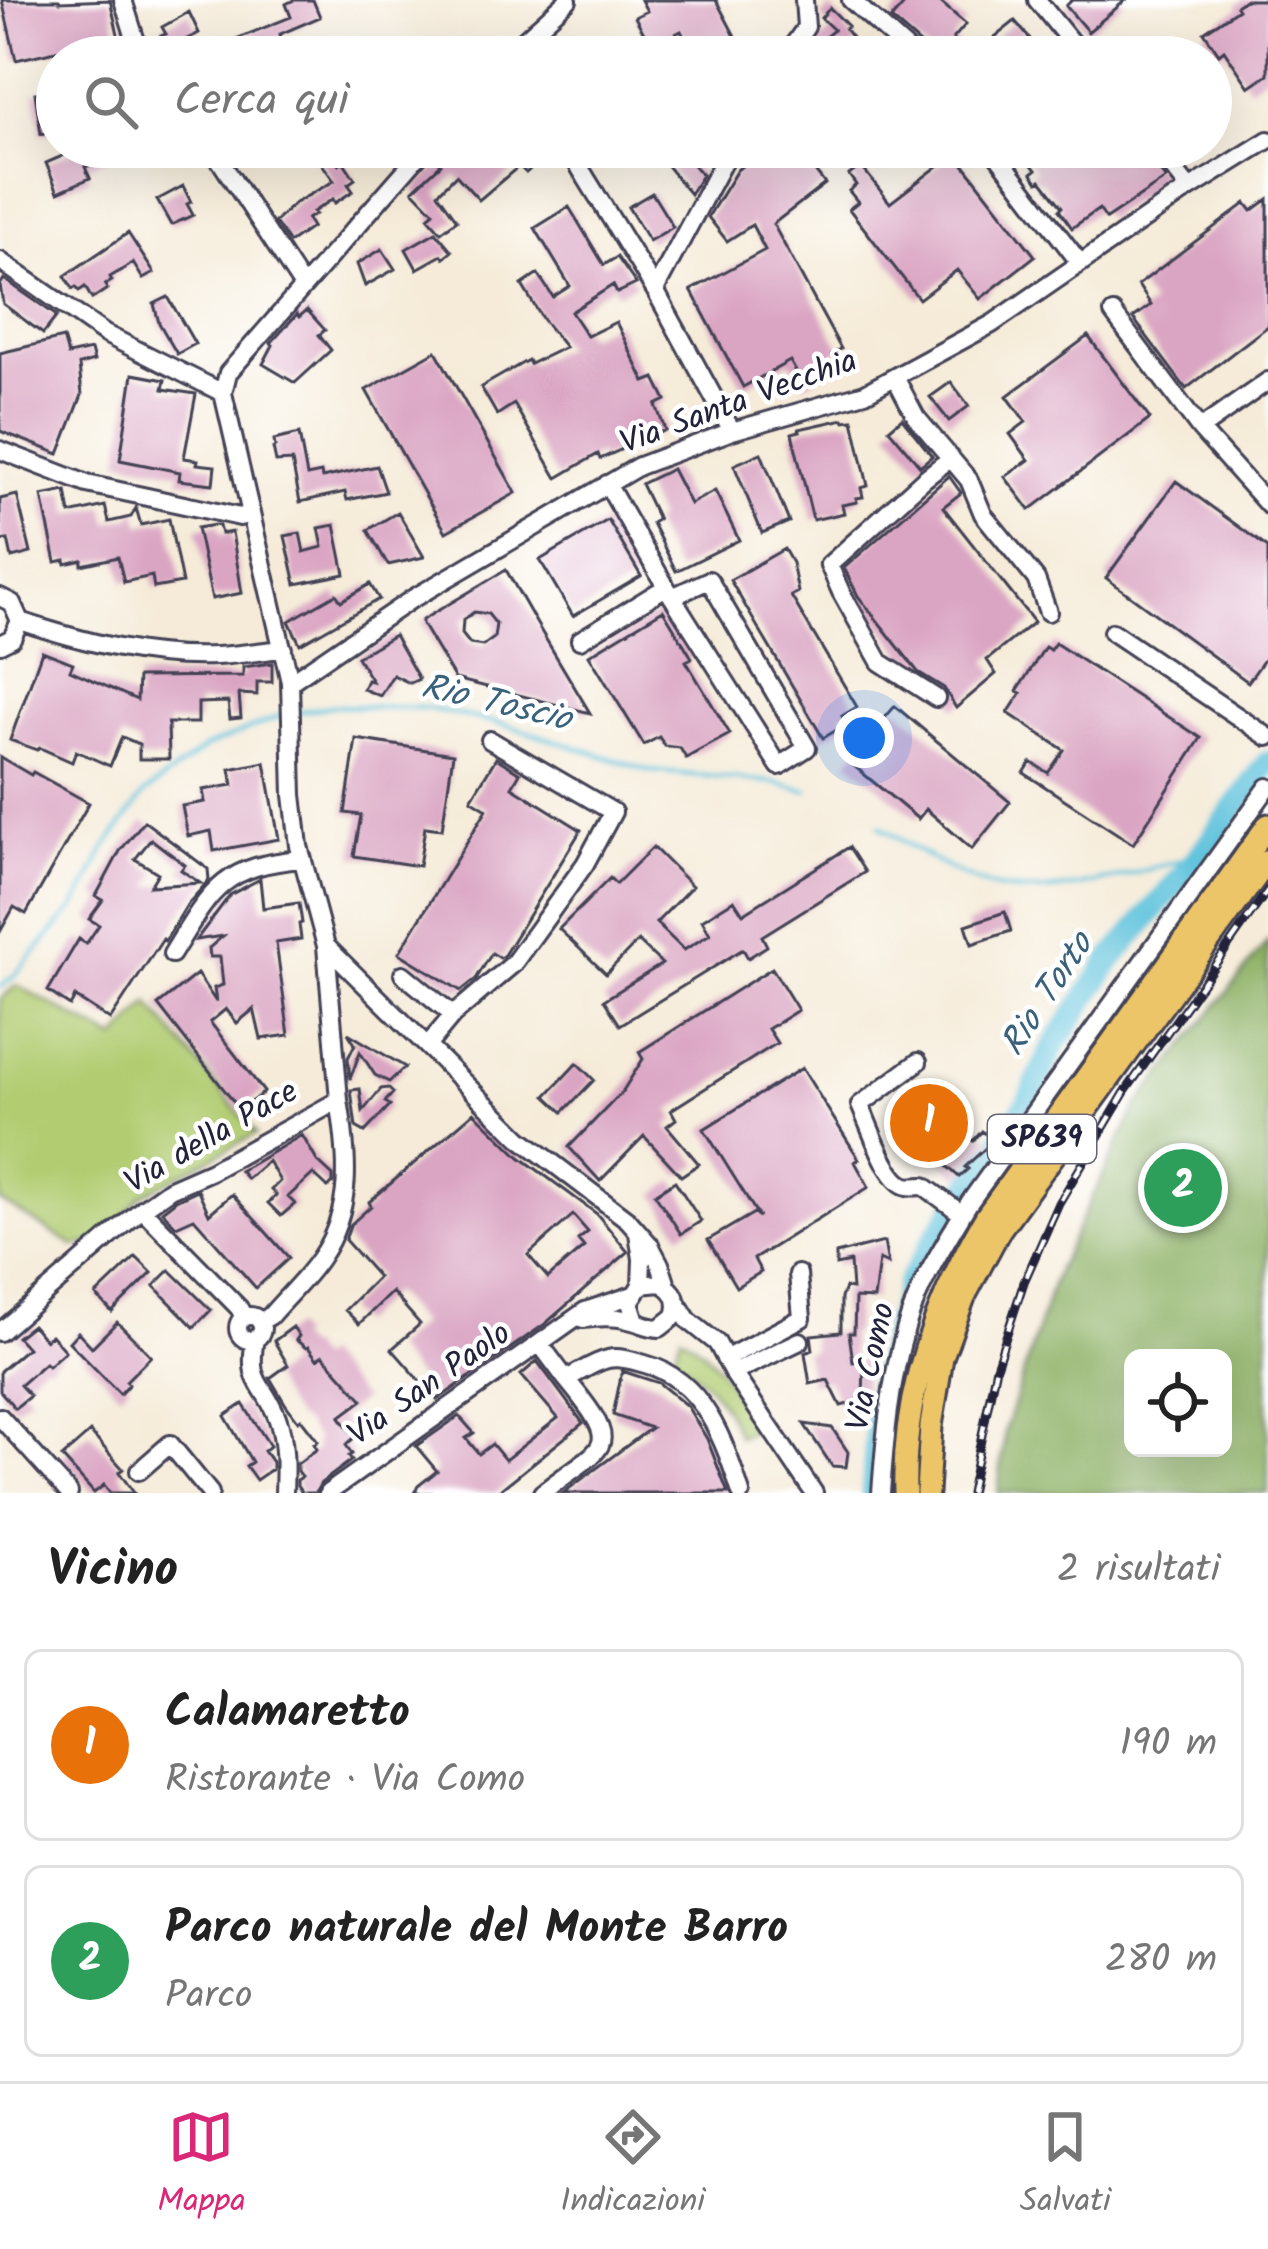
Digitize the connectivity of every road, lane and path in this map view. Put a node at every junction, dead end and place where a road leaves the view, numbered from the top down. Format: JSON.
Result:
{"nodes":[{"id":1,"x":123,"y":0,"type":"edge"},
{"id":2,"x":568,"y":0,"type":"edge"},
{"id":3,"x":804,"y":0,"type":"edge"},
{"id":4,"x":851,"y":0,"type":"edge"},
{"id":5,"x":1037,"y":0,"type":"edge"},
{"id":6,"x":134,"y":36,"type":"edge"},
{"id":7,"x":530,"y":36,"type":"edge"},
{"id":8,"x":799,"y":36,"type":"edge"},
{"id":9,"x":891,"y":36,"type":"edge"},
{"id":10,"x":1066,"y":36,"type":"edge"},
{"id":11,"x":1268,"y":140,"type":"edge"},
{"id":12,"x":1232,"y":162,"type":"edge"},
{"id":13,"x":224,"y":168,"type":"edge"},
{"id":14,"x":408,"y":168,"type":"edge"},
{"id":15,"x":580,"y":168,"type":"edge"},
{"id":16,"x":720,"y":168,"type":"edge"},
{"id":17,"x":1007,"y":168,"type":"edge"},
{"id":18,"x":1173,"y":168,"type":"edge"},
{"id":19,"x":1222,"y":168,"type":"edge"},
{"id":20,"x":1189,"y":188,"type":"junction"},
{"id":21,"x":0,"y":261,"type":"edge"},
{"id":22,"x":1080,"y":263,"type":"junction"},
{"id":23,"x":303,"y":287,"type":"junction"},
{"id":24,"x":655,"y":290,"type":"junction"},
{"id":25,"x":1113,"y":313,"type":"dead end"},
{"id":26,"x":895,"y":377,"type":"junction"},
{"id":27,"x":1268,"y":381,"type":"edge"},
{"id":28,"x":223,"y":393,"type":"junction"},
{"id":29,"x":1200,"y":429,"type":"junction"},
{"id":30,"x":732,"y":431,"type":"junction"},
{"id":31,"x":0,"y":450,"type":"edge"},
{"id":32,"x":951,"y":458,"type":"junction"},
{"id":33,"x":607,"y":484,"type":"junction"},
{"id":34,"x":1268,"y":505,"type":"edge"},
{"id":35,"x":251,"y":513,"type":"junction"},
{"id":36,"x":669,"y":592,"type":"junction"},
{"id":37,"x":0,"y":597,"type":"edge"},
{"id":38,"x":1048,"y":612,"type":"dead end"},
{"id":39,"x":20,"y":621,"type":"junction"},
{"id":40,"x":1112,"y":632,"type":"dead end"},
{"id":41,"x":580,"y":640,"type":"dead end"},
{"id":42,"x":0,"y":644,"type":"edge"},
{"id":43,"x":283,"y":649,"type":"junction"},
{"id":44,"x":290,"y":682,"type":"junction"},
{"id":45,"x":936,"y":698,"type":"dead end"},
{"id":46,"x":1268,"y":737,"type":"edge"},
{"id":47,"x":490,"y":740,"type":"dead end"},
{"id":48,"x":1268,"y":787,"type":"edge"},
{"id":49,"x":1268,"y":825,"type":"edge"},
{"id":50,"x":303,"y":859,"type":"junction"},
{"id":51,"x":1268,"y":860,"type":"edge"},
{"id":52,"x":326,"y":946,"type":"junction"},
{"id":53,"x":172,"y":954,"type":"dead end"},
{"id":54,"x":403,"y":974,"type":"dead end"},
{"id":55,"x":453,"y":1015,"type":"junction"},
{"id":56,"x":428,"y":1045,"type":"junction"},
{"id":57,"x":918,"y":1062,"type":"dead end"},
{"id":58,"x":339,"y":1100,"type":"junction"},
{"id":59,"x":142,"y":1209,"type":"junction"},
{"id":60,"x":957,"y":1210,"type":"junction"},
{"id":61,"x":638,"y":1232,"type":"junction"},
{"id":62,"x":798,"y":1274,"type":"dead end"},
{"id":63,"x":667,"y":1286,"type":"junction"},
{"id":64,"x":637,"y":1290,"type":"junction"},
{"id":65,"x":677,"y":1303,"type":"junction"},
{"id":66,"x":636,"y":1321,"type":"junction"},
{"id":67,"x":566,"y":1325,"type":"junction"},
{"id":68,"x":253,"y":1326,"type":"junction"},
{"id":69,"x":660,"y":1328,"type":"junction"},
{"id":70,"x":0,"y":1332,"type":"edge"},
{"id":71,"x":800,"y":1341,"type":"dead end"},
{"id":72,"x":540,"y":1344,"type":"junction"},
{"id":73,"x":729,"y":1366,"type":"junction"},
{"id":74,"x":566,"y":1379,"type":"junction"},
{"id":75,"x":0,"y":1417,"type":"edge"},
{"id":76,"x":795,"y":1464,"type":"junction"},
{"id":77,"x":139,"y":1471,"type":"dead end"},
{"id":78,"x":69,"y":1493,"type":"edge"},
{"id":79,"x":210,"y":1493,"type":"edge"},
{"id":80,"x":284,"y":1493,"type":"edge"},
{"id":81,"x":328,"y":1493,"type":"edge"},
{"id":82,"x":542,"y":1493,"type":"edge"},
{"id":83,"x":740,"y":1493,"type":"edge"},
{"id":84,"x":802,"y":1493,"type":"edge"},
{"id":85,"x":814,"y":1493,"type":"edge"},
{"id":86,"x":881,"y":1493,"type":"edge"},
{"id":87,"x":905,"y":1493,"type":"edge"},
{"id":88,"x":927,"y":1493,"type":"edge"}],
"edges":[{"from":1,"to":6,"type":"street"},
{"from":2,"to":7,"type":"street"},
{"from":3,"to":8,"type":"street"},
{"from":4,"to":9,"type":"street"},
{"from":5,"to":10,"type":"street"},
{"from":11,"to":12,"type":"street","name":"Via Santa Vecchia"},
{"from":13,"to":23,"type":"street"},
{"from":14,"to":23,"type":"street"},
{"from":15,"to":24,"type":"street"},
{"from":16,"to":24,"type":"street"},
{"from":17,"to":22,"type":"street"},
{"from":18,"to":20,"type":"street"},
{"from":19,"to":20,"type":"street","name":"Via Santa Vecchia"},
{"from":20,"to":22,"type":"street","name":"Via Santa Vecchia"},
{"from":21,"to":28,"type":"street"},
{"from":22,"to":26,"type":"street","name":"Via Santa Vecchia"},
{"from":23,"to":28,"type":"street"},
{"from":24,"to":30,"type":"street"},
{"from":25,"to":29,"type":"street"},
{"from":26,"to":30,"type":"street","name":"Via Santa Vecchia"},
{"from":26,"to":32,"type":"street"},
{"from":27,"to":29,"type":"street"},
{"from":28,"to":35,"type":"street","name":"Via della Pace"},
{"from":29,"to":34,"type":"street"},
{"from":30,"to":33,"type":"street","name":"Via Santa Vecchia"},
{"from":31,"to":35,"type":"street"},
{"from":32,"to":38,"type":"street"},
{"from":32,"to":45,"type":"street"},
{"from":33,"to":36,"type":"street"},
{"from":33,"to":44,"type":"street","name":"Via Santa Vecchia"},
{"from":35,"to":43,"type":"street","name":"Via della Pace"},
{"from":36,"to":36,"type":"street"},
{"from":36,"to":41,"type":"street"},
{"from":37,"to":39,"type":"street"},
{"from":39,"to":42,"type":"street"},
{"from":39,"to":43,"type":"street"},
{"from":40,"to":46,"type":"street"},
{"from":43,"to":44,"type":"street","name":"Via della Pace"},
{"from":44,"to":50,"type":"street","name":"Via della Pace"},
{"from":47,"to":55,"type":"street"},
{"from":48,"to":60,"type":"street","name":"Via Como"},
{"from":49,"to":87,"type":"main road","number":"SP639"},
{"from":50,"to":52,"type":"street","name":"Via della Pace"},
{"from":50,"to":53,"type":"street"},
{"from":51,"to":88,"type":"main road","number":"SP639"},
{"from":52,"to":56,"type":"street"},
{"from":52,"to":58,"type":"street","name":"Via della Pace"},
{"from":54,"to":55,"type":"street"},
{"from":55,"to":56,"type":"street"},
{"from":56,"to":61,"type":"street"},
{"from":57,"to":60,"type":"street"},
{"from":58,"to":59,"type":"street","name":"Via della Pace"},
{"from":58,"to":68,"type":"street"},
{"from":59,"to":68,"type":"street"},
{"from":59,"to":70,"type":"street","name":"Via della Pace"},
{"from":60,"to":86,"type":"street","name":"Via Como"},
{"from":61,"to":63,"type":"street"},
{"from":61,"to":64,"type":"street"},
{"from":62,"to":73,"type":"street"},
{"from":63,"to":64,"type":"street"},
{"from":63,"to":65,"type":"street"},
{"from":64,"to":66,"type":"street"},
{"from":64,"to":67,"type":"street","name":"Via San Paolo"},
{"from":65,"to":69,"type":"street"},
{"from":65,"to":73,"type":"street"},
{"from":66,"to":67,"type":"street"},
{"from":66,"to":69,"type":"street"},
{"from":67,"to":72,"type":"street","name":"Via San Paolo"},
{"from":68,"to":80,"type":"street"},
{"from":69,"to":73,"type":"street"},
{"from":71,"to":73,"type":"street"},
{"from":72,"to":74,"type":"street"},
{"from":72,"to":81,"type":"street","name":"Via San Paolo"},
{"from":73,"to":76,"type":"street"},
{"from":74,"to":82,"type":"street"},
{"from":74,"to":83,"type":"street"},
{"from":75,"to":78,"type":"street"},
{"from":76,"to":84,"type":"street"},
{"from":76,"to":85,"type":"street"},
{"from":77,"to":79,"type":"street"}]}
